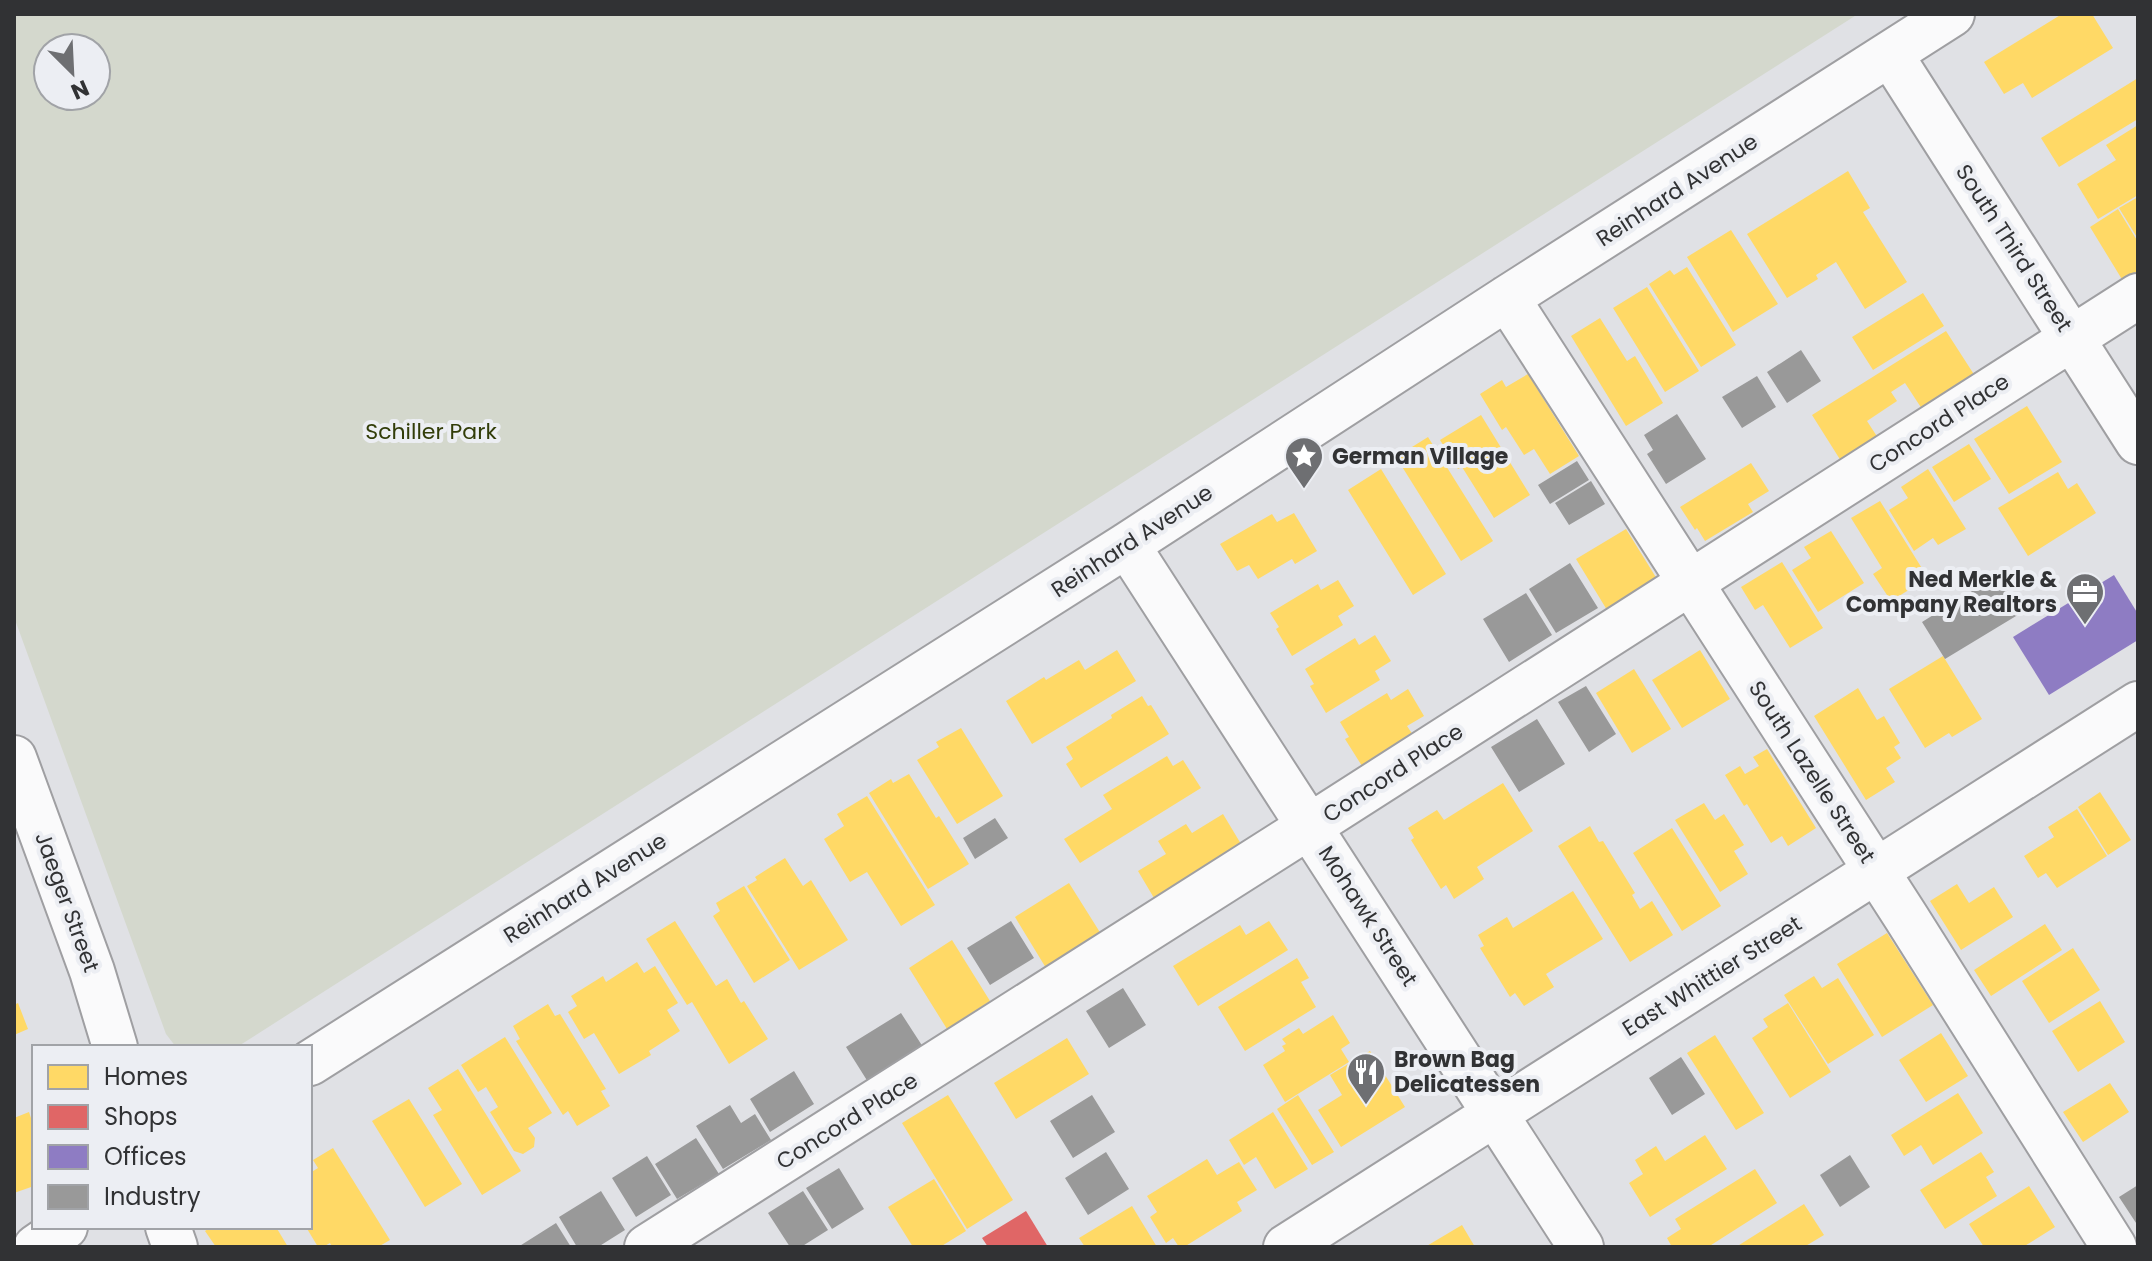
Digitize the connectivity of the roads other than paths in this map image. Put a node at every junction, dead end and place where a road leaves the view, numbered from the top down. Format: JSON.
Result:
{"nodes":[{"id":1,"x":1952,"y":14,"type":"edge"},
{"id":2,"x":1890,"y":54,"type":"junction"},
{"id":3,"x":2138,"y":296,"type":"edge"},
{"id":4,"x":1507,"y":298,"type":"junction"},
{"id":5,"x":2072,"y":338,"type":"junction"},
{"id":6,"x":2138,"y":442,"type":"edge"},
{"id":7,"x":1127,"y":545,"type":"junction"},
{"id":8,"x":1690,"y":582,"type":"junction"},
{"id":9,"x":2138,"y":704,"type":"edge"},
{"id":10,"x":14,"y":758,"type":"edge"},
{"id":11,"x":1310,"y":826,"type":"junction"},
{"id":12,"x":30,"y":849,"type":"edge"},
{"id":13,"x":1876,"y":872,"type":"junction"},
{"id":14,"x":114,"y":1045,"type":"edge"},
{"id":15,"x":312,"y":1062,"type":"edge"},
{"id":16,"x":1496,"y":1113,"type":"junction"},
{"id":17,"x":62,"y":1229,"type":"edge"},
{"id":18,"x":36,"y":1247,"type":"edge"},
{"id":19,"x":647,"y":1247,"type":"edge"},
{"id":20,"x":1286,"y":1247,"type":"edge"},
{"id":21,"x":1581,"y":1247,"type":"edge"},
{"id":22,"x":2114,"y":1247,"type":"edge"}],
"edges":[{"from":1,"to":2,"type":"street","name":"Reinhard Avenue"},
{"from":2,"to":4,"type":"street","name":"Reinhard Avenue"},
{"from":2,"to":5,"type":"street","name":"South Third Street"},
{"from":3,"to":5,"type":"street","name":"Concord Place"},
{"from":4,"to":7,"type":"street","name":"Reinhard Avenue"},
{"from":4,"to":8,"type":"street","name":"South Lazelle Street"},
{"from":5,"to":6,"type":"street","name":"South Third Street"},
{"from":5,"to":8,"type":"street","name":"Concord Place"},
{"from":7,"to":11,"type":"street","name":"Mohawk Street"},
{"from":7,"to":15,"type":"street","name":"Reinhard Avenue"},
{"from":8,"to":11,"type":"street","name":"Concord Place"},
{"from":8,"to":13,"type":"street","name":"South Lazelle Street"},
{"from":9,"to":13,"type":"street","name":"East Whittier Street"},
{"from":10,"to":12,"type":"street","name":"Jaeger Street"},
{"from":11,"to":16,"type":"street","name":"Mohawk Street"},
{"from":11,"to":19,"type":"street","name":"Concord Place"},
{"from":12,"to":14,"type":"street","name":"Jaeger Street"},
{"from":13,"to":16,"type":"street","name":"East Whittier Street"},
{"from":13,"to":22,"type":"street","name":"South Lazelle Street"},
{"from":16,"to":20,"type":"street","name":"East Whittier Street"},
{"from":16,"to":21,"type":"street","name":"Mohawk Street"},
{"from":17,"to":18,"type":"street"}]}
